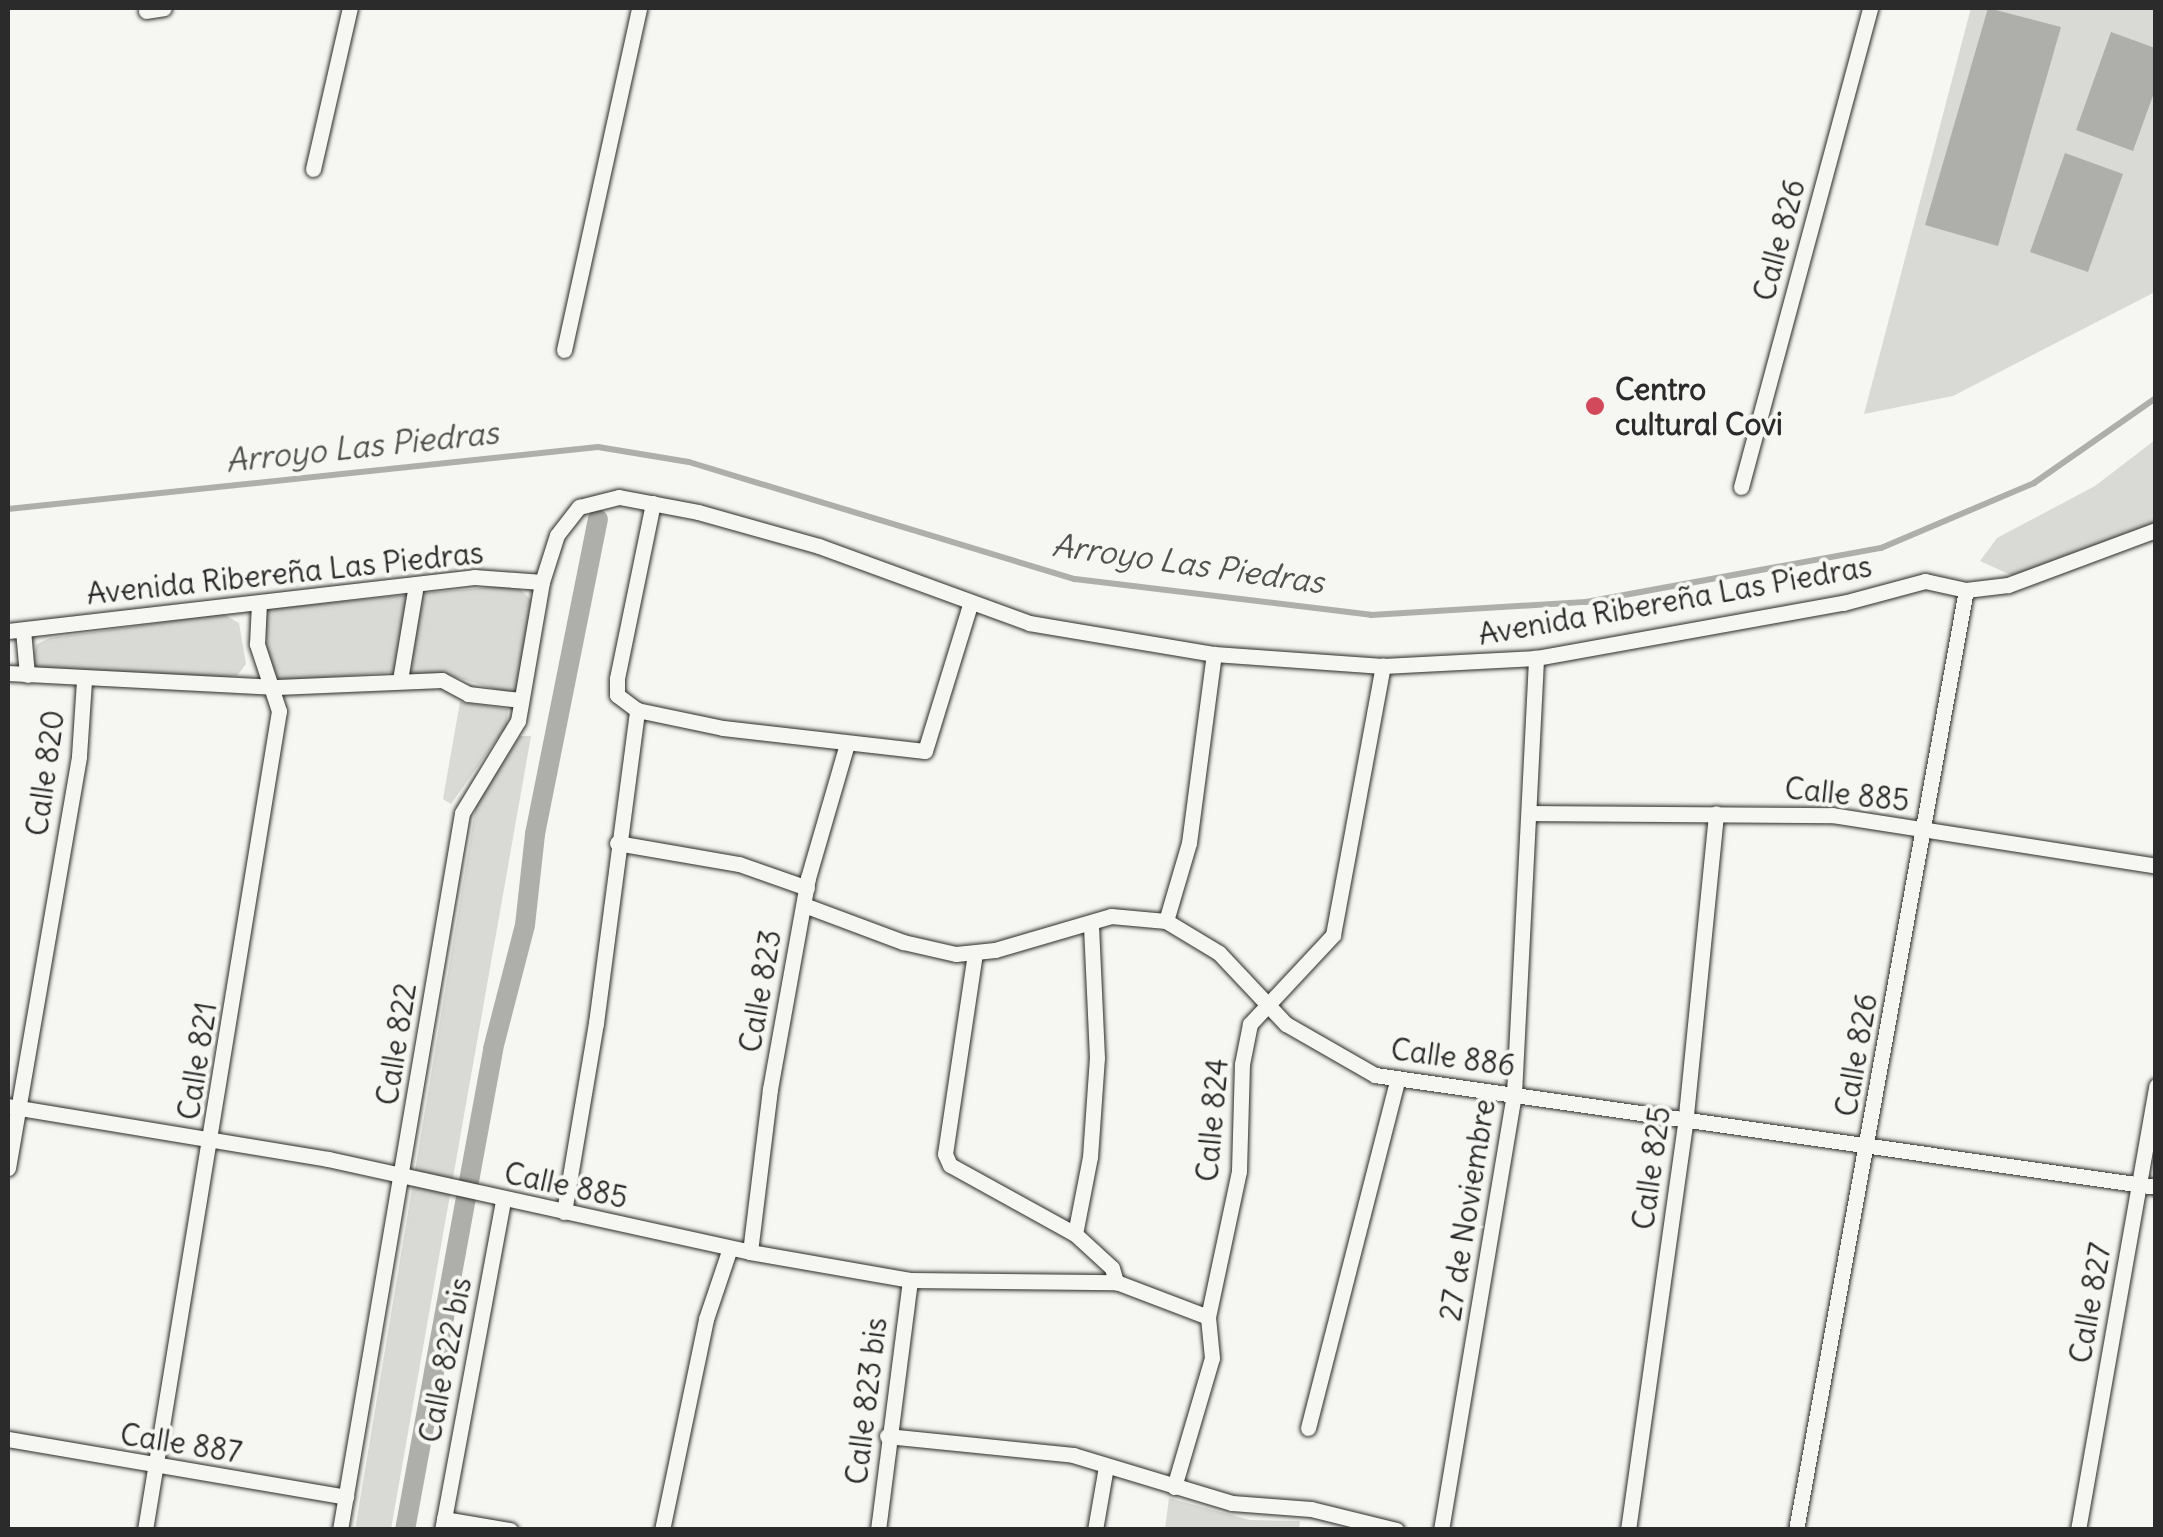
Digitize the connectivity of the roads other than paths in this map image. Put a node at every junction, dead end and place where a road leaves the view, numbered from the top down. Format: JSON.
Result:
{"nodes":[{"id":1,"x":164,"y":8,"type":"edge"},
{"id":2,"x":350,"y":8,"type":"edge"},
{"id":3,"x":639,"y":8,"type":"edge"},
{"id":4,"x":1870,"y":8,"type":"edge"},
{"id":5,"x":146,"y":11,"type":"dead end"},
{"id":6,"x":314,"y":169,"type":"dead end"},
{"id":7,"x":564,"y":350,"type":"dead end"},
{"id":8,"x":1742,"y":487,"type":"dead end"},
{"id":9,"x":653,"y":503,"type":"junction"},
{"id":10,"x":2156,"y":530,"type":"edge"},
{"id":11,"x":542,"y":582,"type":"junction"},
{"id":12,"x":416,"y":584,"type":"junction"},
{"id":13,"x":1966,"y":590,"type":"junction"},
{"id":14,"x":259,"y":603,"type":"junction"},
{"id":15,"x":970,"y":605,"type":"junction"},
{"id":16,"x":15,"y":631,"type":"edge"},
{"id":17,"x":1214,"y":654,"type":"junction"},
{"id":18,"x":1536,"y":658,"type":"junction"},
{"id":19,"x":1383,"y":666,"type":"junction"},
{"id":20,"x":8,"y":673,"type":"edge"},
{"id":21,"x":27,"y":675,"type":"junction"},
{"id":22,"x":400,"y":680,"type":"junction"},
{"id":23,"x":84,"y":681,"type":"junction"},
{"id":24,"x":276,"y":687,"type":"junction"},
{"id":25,"x":521,"y":700,"type":"junction"},
{"id":26,"x":637,"y":710,"type":"junction"},
{"id":27,"x":847,"y":744,"type":"junction"},
{"id":28,"x":1531,"y":813,"type":"junction"},
{"id":29,"x":1716,"y":813,"type":"junction"},
{"id":30,"x":1923,"y":829,"type":"junction"},
{"id":31,"x":617,"y":843,"type":"junction"},
{"id":32,"x":2156,"y":866,"type":"edge"},
{"id":33,"x":806,"y":896,"type":"junction"},
{"id":34,"x":1166,"y":922,"type":"junction"},
{"id":35,"x":1090,"y":924,"type":"junction"},
{"id":36,"x":975,"y":953,"type":"junction"},
{"id":37,"x":1266,"y":1001,"type":"junction"},
{"id":38,"x":1397,"y":1080,"type":"junction"},
{"id":39,"x":2156,"y":1086,"type":"edge"},
{"id":40,"x":1514,"y":1094,"type":"junction"},
{"id":41,"x":13,"y":1107,"type":"edge"},
{"id":42,"x":1686,"y":1115,"type":"junction"},
{"id":43,"x":212,"y":1142,"type":"junction"},
{"id":44,"x":1868,"y":1144,"type":"junction"},
{"id":45,"x":8,"y":1168,"type":"edge"},
{"id":46,"x":401,"y":1178,"type":"junction"},
{"id":47,"x":2138,"y":1184,"type":"junction"},
{"id":48,"x":2156,"y":1187,"type":"edge"},
{"id":49,"x":503,"y":1200,"type":"junction"},
{"id":50,"x":564,"y":1212,"type":"junction"},
{"id":51,"x":1075,"y":1234,"type":"junction"},
{"id":52,"x":730,"y":1248,"type":"junction"},
{"id":53,"x":750,"y":1252,"type":"junction"},
{"id":54,"x":910,"y":1280,"type":"junction"},
{"id":55,"x":1116,"y":1282,"type":"junction"},
{"id":56,"x":1208,"y":1317,"type":"junction"},
{"id":57,"x":1308,"y":1428,"type":"dead end"},
{"id":58,"x":887,"y":1436,"type":"junction"},
{"id":59,"x":8,"y":1438,"type":"edge"},
{"id":60,"x":1106,"y":1466,"type":"junction"},
{"id":61,"x":155,"y":1468,"type":"junction"},
{"id":62,"x":1174,"y":1487,"type":"junction"},
{"id":63,"x":346,"y":1498,"type":"junction"},
{"id":64,"x":443,"y":1524,"type":"edge"},
{"id":65,"x":144,"y":1530,"type":"edge"},
{"id":66,"x":340,"y":1530,"type":"edge"},
{"id":67,"x":510,"y":1530,"type":"edge"},
{"id":68,"x":662,"y":1530,"type":"edge"},
{"id":69,"x":878,"y":1530,"type":"edge"},
{"id":70,"x":1095,"y":1530,"type":"edge"},
{"id":71,"x":1396,"y":1530,"type":"edge"},
{"id":72,"x":1441,"y":1530,"type":"edge"},
{"id":73,"x":1628,"y":1530,"type":"edge"},
{"id":74,"x":1796,"y":1530,"type":"edge"},
{"id":75,"x":2078,"y":1530,"type":"edge"}],
"edges":[{"from":1,"to":5,"type":"street"},
{"from":2,"to":6,"type":"street"},
{"from":3,"to":7,"type":"street"},
{"from":4,"to":8,"type":"street","name":"Calle 826"},
{"from":9,"to":11,"type":"street","name":"Avenida Ribereña Las Piedras"},
{"from":9,"to":15,"type":"street","name":"Avenida Ribereña Las Piedras"},
{"from":9,"to":26,"type":"street"},
{"from":10,"to":13,"type":"street","name":"Avenida Ribereña Las Piedras"},
{"from":11,"to":12,"type":"street","name":"Avenida Ribereña Las Piedras"},
{"from":11,"to":25,"type":"street","name":"Calle 822"},
{"from":12,"to":14,"type":"street","name":"Avenida Ribereña Las Piedras"},
{"from":12,"to":22,"type":"street"},
{"from":13,"to":18,"type":"street","name":"Avenida Ribereña Las Piedras"},
{"from":13,"to":30,"type":"street","name":"Calle 826"},
{"from":14,"to":16,"type":"street","name":"Avenida Ribereña Las Piedras"},
{"from":14,"to":24,"type":"street","name":"Calle 821"},
{"from":15,"to":17,"type":"street","name":"Avenida Ribereña Las Piedras"},
{"from":15,"to":27,"type":"street"},
{"from":16,"to":21,"type":"street"},
{"from":17,"to":19,"type":"street","name":"Avenida Ribereña Las Piedras"},
{"from":17,"to":34,"type":"street"},
{"from":18,"to":19,"type":"street","name":"Avenida Ribereña Las Piedras"},
{"from":18,"to":28,"type":"street","name":"27 de Noviembre"},
{"from":19,"to":37,"type":"street","name":"Calle 824"},
{"from":20,"to":21,"type":"street"},
{"from":21,"to":23,"type":"street"},
{"from":22,"to":24,"type":"street"},
{"from":22,"to":25,"type":"street"},
{"from":23,"to":24,"type":"street"},
{"from":23,"to":41,"type":"street","name":"Calle 820"},
{"from":24,"to":43,"type":"street","name":"Calle 821"},
{"from":25,"to":46,"type":"street","name":"Calle 822"},
{"from":26,"to":27,"type":"street"},
{"from":26,"to":31,"type":"street"},
{"from":27,"to":33,"type":"street","name":"Calle 823"},
{"from":28,"to":29,"type":"street","name":"Calle 885"},
{"from":28,"to":40,"type":"street","name":"27 de Noviembre"},
{"from":29,"to":30,"type":"street","name":"Calle 885"},
{"from":29,"to":42,"type":"street","name":"Calle 825"},
{"from":30,"to":32,"type":"street","name":"Calle 885"},
{"from":30,"to":44,"type":"street","name":"Calle 826"},
{"from":31,"to":33,"type":"street","name":"Calle 886"},
{"from":31,"to":50,"type":"street"},
{"from":33,"to":36,"type":"street","name":"Calle 886"},
{"from":33,"to":53,"type":"street","name":"Calle 823"},
{"from":34,"to":35,"type":"street","name":"Calle 886"},
{"from":34,"to":37,"type":"street","name":"Calle 886"},
{"from":35,"to":36,"type":"street","name":"Calle 886"},
{"from":35,"to":51,"type":"street"},
{"from":36,"to":51,"type":"street"},
{"from":37,"to":38,"type":"street","name":"Calle 886"},
{"from":37,"to":56,"type":"street","name":"Calle 824"},
{"from":38,"to":40,"type":"street","name":"Calle 886"},
{"from":38,"to":57,"type":"street"},
{"from":39,"to":47,"type":"street","name":"Calle 827"},
{"from":40,"to":42,"type":"street","name":"Calle 886"},
{"from":40,"to":72,"type":"street","name":"27 de Noviembre"},
{"from":41,"to":43,"type":"street","name":"Calle 885"},
{"from":41,"to":45,"type":"street","name":"Calle 820"},
{"from":42,"to":44,"type":"street","name":"Calle 886"},
{"from":42,"to":73,"type":"street","name":"Calle 825"},
{"from":43,"to":46,"type":"street","name":"Calle 885"},
{"from":43,"to":61,"type":"street","name":"Calle 821"},
{"from":44,"to":47,"type":"street","name":"Calle 886"},
{"from":44,"to":74,"type":"street","name":"Calle 826"},
{"from":46,"to":49,"type":"street","name":"Calle 885"},
{"from":46,"to":63,"type":"street","name":"Calle 822"},
{"from":47,"to":48,"type":"street","name":"Calle 886"},
{"from":47,"to":75,"type":"street","name":"Calle 827"},
{"from":49,"to":50,"type":"street","name":"Calle 885"},
{"from":49,"to":64,"type":"street","name":"Calle 822 bis"},
{"from":50,"to":52,"type":"street","name":"Calle 885"},
{"from":51,"to":55,"type":"street"},
{"from":52,"to":53,"type":"street","name":"Calle 885"},
{"from":52,"to":68,"type":"street"},
{"from":53,"to":54,"type":"street","name":"Calle 885"},
{"from":54,"to":55,"type":"street","name":"Calle 885"},
{"from":54,"to":58,"type":"street","name":"Calle 823 bis"},
{"from":55,"to":56,"type":"street"},
{"from":56,"to":62,"type":"street","name":"Calle 824"},
{"from":58,"to":60,"type":"street"},
{"from":58,"to":69,"type":"street","name":"Calle 823 bis"},
{"from":59,"to":61,"type":"street","name":"Calle 887"},
{"from":60,"to":62,"type":"street"},
{"from":60,"to":70,"type":"street"},
{"from":61,"to":63,"type":"street","name":"Calle 887"},
{"from":61,"to":65,"type":"street","name":"Calle 821"},
{"from":62,"to":71,"type":"street"},
{"from":63,"to":66,"type":"street","name":"Calle 822"},
{"from":64,"to":67,"type":"street"}]}
